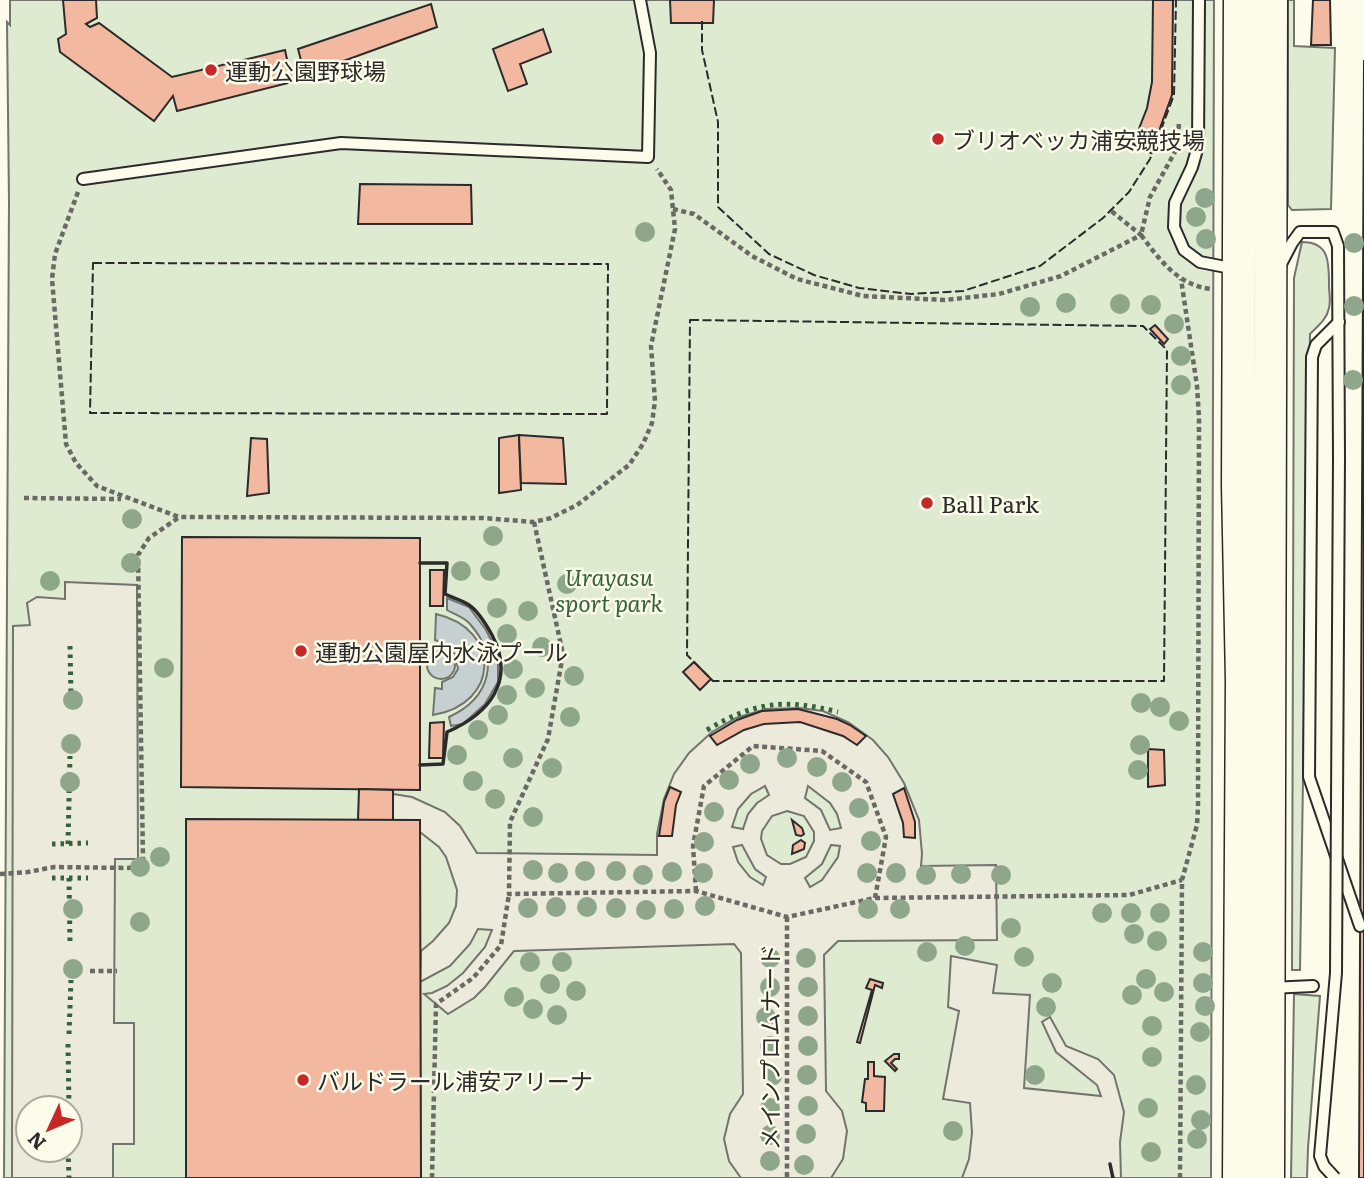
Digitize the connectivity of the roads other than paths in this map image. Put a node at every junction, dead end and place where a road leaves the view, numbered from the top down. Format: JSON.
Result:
{"nodes":[{"id":1,"x":640,"y":0,"type":"edge"},
{"id":2,"x":1199,"y":0,"type":"edge"},
{"id":3,"x":1240,"y":0,"type":"edge"},
{"id":4,"x":1271,"y":0,"type":"edge"},
{"id":5,"x":83,"y":179,"type":"road end"},
{"id":6,"x":1238,"y":269,"type":"junction"},
{"id":7,"x":1271,"y":283,"type":"junction"},
{"id":8,"x":1339,"y":322,"type":"junction"},
{"id":9,"x":1360,"y":926,"type":"dead end"},
{"id":10,"x":1312,"y":986,"type":"dead end"},
{"id":11,"x":1268,"y":988,"type":"junction"},
{"id":12,"x":1239,"y":1178,"type":"edge"},
{"id":13,"x":1268,"y":1178,"type":"edge"},
{"id":14,"x":1335,"y":1178,"type":"edge"}],
"edges":[{"from":1,"to":5,"type":"lane"},
{"from":2,"to":6,"type":"lane"},
{"from":3,"to":6,"type":"street"},
{"from":4,"to":7,"type":"street"},
{"from":6,"to":12,"type":"street"},
{"from":7,"to":8,"type":"lane"},
{"from":7,"to":11,"type":"street"},
{"from":8,"to":9,"type":"lane"},
{"from":8,"to":14,"type":"lane","bridge":true},
{"from":10,"to":11,"type":"lane"},
{"from":11,"to":13,"type":"street"}]}
